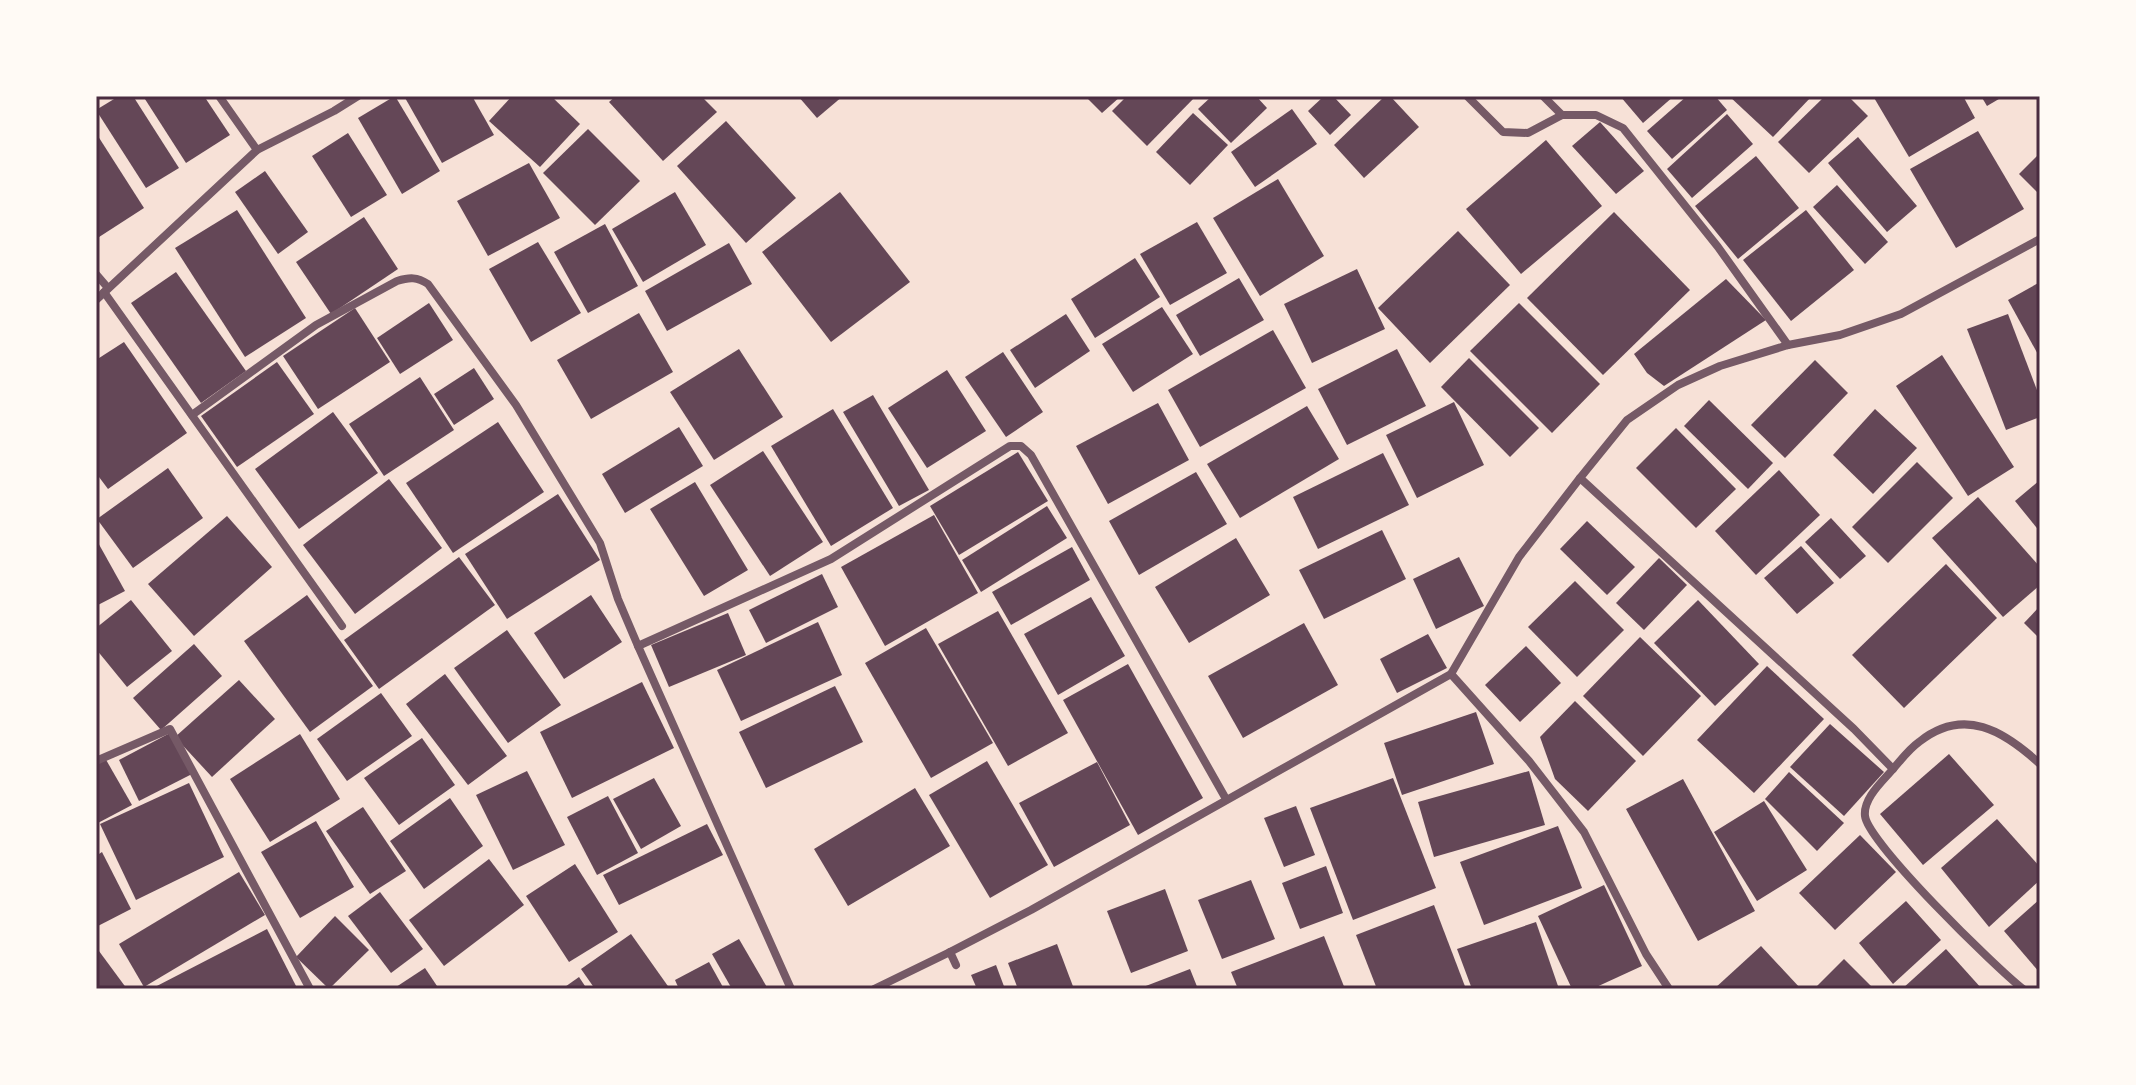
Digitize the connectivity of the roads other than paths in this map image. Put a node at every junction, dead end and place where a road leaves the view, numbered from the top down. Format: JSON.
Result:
{"nodes":[{"id":1,"x":219,"y":96,"type":"edge"},
{"id":2,"x":358,"y":96,"type":"edge"},
{"id":3,"x":1467,"y":96,"type":"edge"},
{"id":4,"x":1543,"y":96,"type":"edge"},
{"id":5,"x":1562,"y":115,"type":"junction"},
{"id":6,"x":257,"y":150,"type":"junction"},
{"id":7,"x":2040,"y":239,"type":"edge"},
{"id":8,"x":96,"y":274,"type":"edge"},
{"id":9,"x":106,"y":290,"type":"junction"},
{"id":10,"x":96,"y":300,"type":"edge"},
{"id":11,"x":1788,"y":345,"type":"junction"},
{"id":12,"x":192,"y":415,"type":"junction"},
{"id":13,"x":1580,"y":478,"type":"junction"},
{"id":14,"x":342,"y":626,"type":"dead end"},
{"id":15,"x":638,"y":646,"type":"junction"},
{"id":16,"x":1451,"y":674,"type":"junction"},
{"id":17,"x":96,"y":761,"type":"edge"},
{"id":18,"x":2040,"y":764,"type":"edge"},
{"id":19,"x":1893,"y":769,"type":"junction"},
{"id":20,"x":1226,"y":799,"type":"junction"},
{"id":21,"x":950,"y":952,"type":"junction"},
{"id":22,"x":956,"y":965,"type":"dead end"},
{"id":23,"x":310,"y":989,"type":"edge"},
{"id":24,"x":791,"y":989,"type":"edge"},
{"id":25,"x":874,"y":989,"type":"edge"},
{"id":26,"x":1669,"y":989,"type":"edge"},
{"id":27,"x":2023,"y":989,"type":"edge"}],
"edges":[{"from":1,"to":6,"type":"street"},
{"from":2,"to":6,"type":"street"},
{"from":3,"to":5,"type":"street"},
{"from":4,"to":5,"type":"street"},
{"from":5,"to":11,"type":"street"},
{"from":6,"to":9,"type":"street"},
{"from":7,"to":11,"type":"street"},
{"from":8,"to":9,"type":"street"},
{"from":9,"to":10,"type":"street"},
{"from":9,"to":12,"type":"street"},
{"from":11,"to":13,"type":"street"},
{"from":12,"to":14,"type":"street"},
{"from":12,"to":15,"type":"street"},
{"from":13,"to":16,"type":"street"},
{"from":13,"to":19,"type":"street"},
{"from":15,"to":20,"type":"street"},
{"from":15,"to":24,"type":"street"},
{"from":16,"to":20,"type":"street"},
{"from":16,"to":26,"type":"street"},
{"from":17,"to":23,"type":"street"},
{"from":18,"to":19,"type":"street"},
{"from":19,"to":27,"type":"street"},
{"from":20,"to":21,"type":"street"},
{"from":21,"to":22,"type":"street"},
{"from":21,"to":25,"type":"street"}]}
